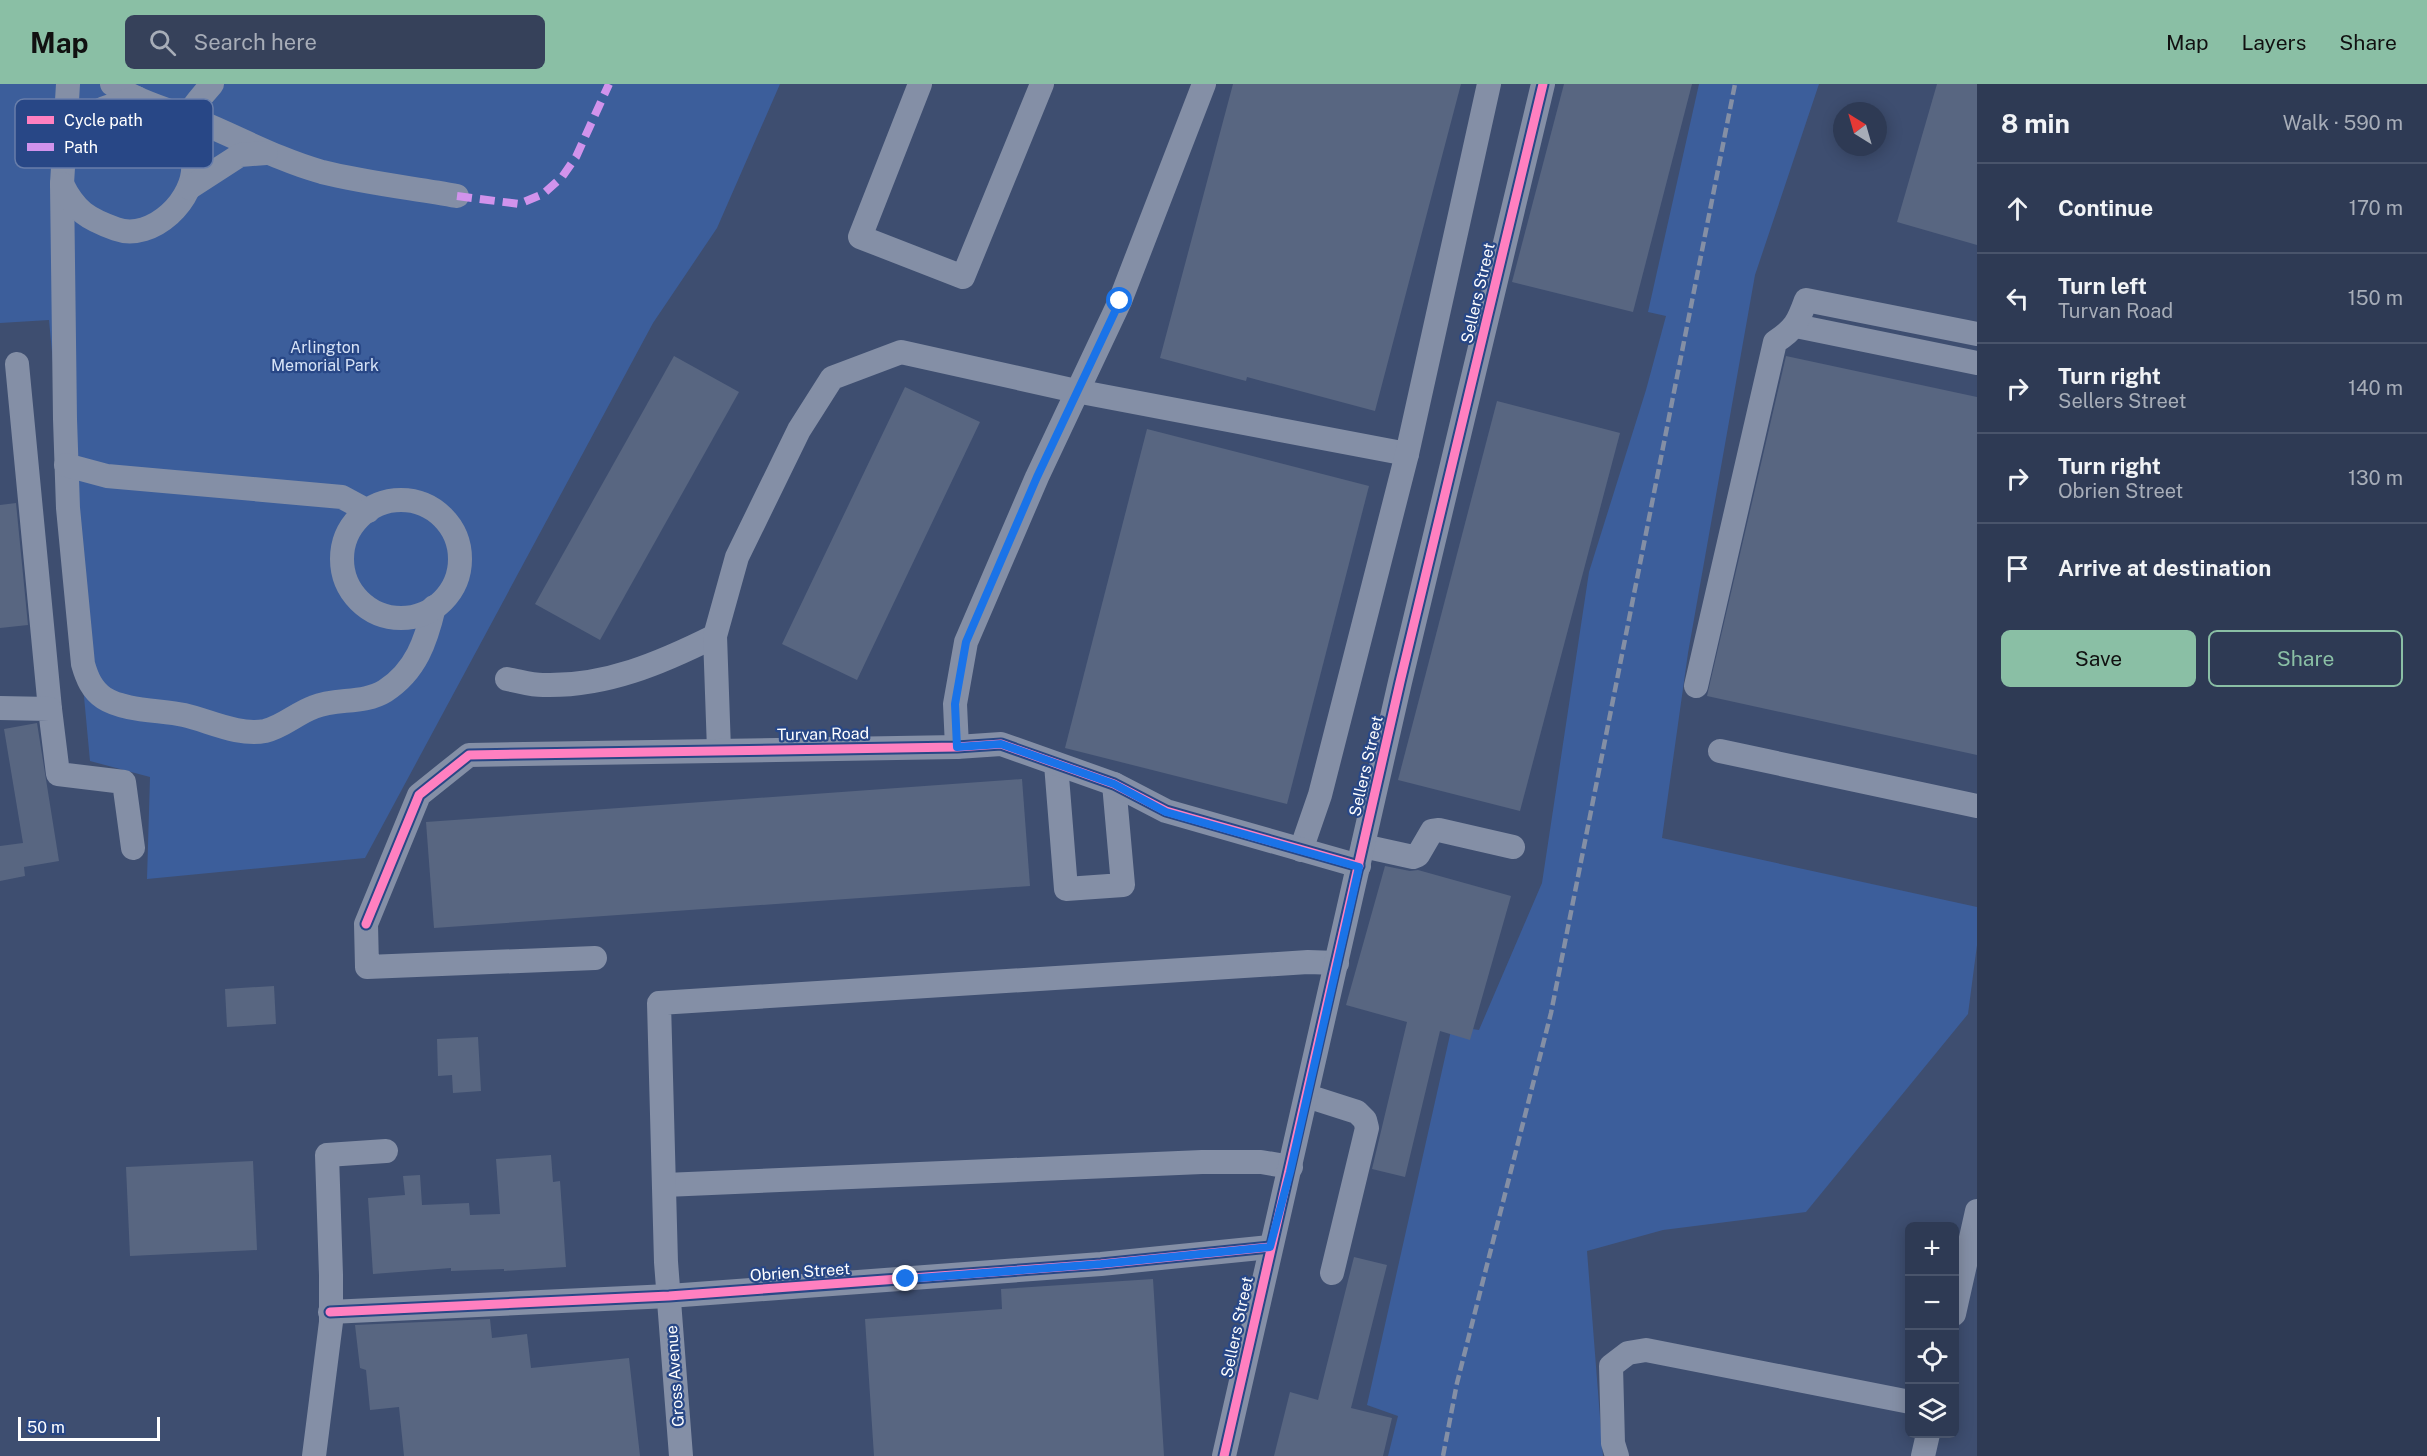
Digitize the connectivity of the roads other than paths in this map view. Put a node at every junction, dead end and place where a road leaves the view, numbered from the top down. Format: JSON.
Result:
{"nodes":[{"id":1,"x":68,"y":84,"type":"edge"},
{"id":2,"x":112,"y":84,"type":"edge"},
{"id":3,"x":212,"y":84,"type":"edge"},
{"id":4,"x":920,"y":84,"type":"edge"},
{"id":5,"x":1042,"y":84,"type":"edge"},
{"id":6,"x":1204,"y":84,"type":"edge"},
{"id":7,"x":1489,"y":84,"type":"edge"},
{"id":8,"x":1543,"y":84,"type":"edge"},
{"id":9,"x":136,"y":98,"type":"joint"},
{"id":10,"x":67,"y":99,"type":"edge"},
{"id":11,"x":132,"y":99,"type":"edge"},
{"id":12,"x":201,"y":99,"type":"edge"},
{"id":13,"x":213,"y":130,"type":"edge"},
{"id":14,"x":266,"y":153,"type":"junction"},
{"id":15,"x":63,"y":168,"type":"edge"},
{"id":16,"x":193,"y":168,"type":"edge"},
{"id":17,"x":62,"y":184,"type":"junction"},
{"id":18,"x":189,"y":188,"type":"junction"},
{"id":19,"x":457,"y":196,"type":"dead end"},
{"id":20,"x":1796,"y":326,"type":"junction"},
{"id":21,"x":1977,"y":334,"type":"edge"},
{"id":22,"x":17,"y":363,"type":"dead end"},
{"id":23,"x":1977,"y":363,"type":"edge"},
{"id":24,"x":1077,"y":391,"type":"junction"},
{"id":25,"x":1407,"y":454,"type":"junction"},
{"id":26,"x":66,"y":465,"type":"junction"},
{"id":27,"x":368,"y":511,"type":"junction"},
{"id":28,"x":434,"y":607,"type":"junction"},
{"id":29,"x":715,"y":636,"type":"junction"},
{"id":30,"x":507,"y":679,"type":"dead end"},
{"id":31,"x":1696,"y":686,"type":"dead end"},
{"id":32,"x":0,"y":708,"type":"edge"},
{"id":33,"x":50,"y":709,"type":"junction"},
{"id":34,"x":957,"y":747,"type":"junction"},
{"id":35,"x":719,"y":750,"type":"junction"},
{"id":36,"x":1720,"y":751,"type":"dead end"},
{"id":37,"x":1056,"y":764,"type":"junction"},
{"id":38,"x":1114,"y":784,"type":"junction"},
{"id":39,"x":1977,"y":806,"type":"edge"},
{"id":40,"x":1513,"y":847,"type":"dead end"},
{"id":41,"x":133,"y":848,"type":"dead end"},
{"id":42,"x":1301,"y":850,"type":"junction"},
{"id":43,"x":1361,"y":856,"type":"junction"},
{"id":44,"x":595,"y":958,"type":"dead end"},
{"id":45,"x":1338,"y":963,"type":"junction"},
{"id":46,"x":1307,"y":1096,"type":"junction"},
{"id":47,"x":386,"y":1151,"type":"dead end"},
{"id":48,"x":1291,"y":1167,"type":"junction"},
{"id":49,"x":665,"y":1185,"type":"junction"},
{"id":50,"x":1977,"y":1211,"type":"edge"},
{"id":51,"x":1270,"y":1247,"type":"junction"},
{"id":52,"x":1332,"y":1273,"type":"dead end"},
{"id":53,"x":1959,"y":1292,"type":"edge"},
{"id":54,"x":669,"y":1296,"type":"junction"},
{"id":55,"x":330,"y":1312,"type":"junction"},
{"id":56,"x":1905,"y":1401,"type":"edge"},
{"id":57,"x":1927,"y":1438,"type":"edge"},
{"id":58,"x":314,"y":1456,"type":"edge"},
{"id":59,"x":681,"y":1456,"type":"edge"},
{"id":60,"x":1224,"y":1456,"type":"edge"},
{"id":61,"x":1617,"y":1456,"type":"edge"},
{"id":62,"x":1923,"y":1456,"type":"edge"}],
"edges":[{"from":1,"to":10,"type":"street"},
{"from":2,"to":9,"type":"street"},
{"from":3,"to":12,"type":"street"},
{"from":4,"to":5,"type":"street"},
{"from":6,"to":24,"type":"street"},
{"from":7,"to":25,"type":"street"},
{"from":8,"to":43,"type":"street","name":"Sellers Street"},
{"from":9,"to":11,"type":"street"},
{"from":13,"to":14,"type":"street"},
{"from":14,"to":18,"type":"street"},
{"from":14,"to":19,"type":"street"},
{"from":15,"to":17,"type":"street"},
{"from":16,"to":18,"type":"street"},
{"from":17,"to":18,"type":"street"},
{"from":17,"to":26,"type":"street"},
{"from":20,"to":21,"type":"street"},
{"from":20,"to":23,"type":"street"},
{"from":20,"to":31,"type":"street"},
{"from":22,"to":33,"type":"street"},
{"from":24,"to":25,"type":"street"},
{"from":24,"to":29,"type":"street"},
{"from":24,"to":34,"type":"street"},
{"from":25,"to":42,"type":"street"},
{"from":26,"to":27,"type":"street"},
{"from":26,"to":28,"type":"street"},
{"from":27,"to":28,"type":"street"},
{"from":27,"to":28,"type":"street"},
{"from":29,"to":30,"type":"street"},
{"from":29,"to":35,"type":"street"},
{"from":32,"to":33,"type":"street"},
{"from":33,"to":41,"type":"street"},
{"from":34,"to":35,"type":"street","name":"Turvan Road"},
{"from":34,"to":37,"type":"street","name":"Turvan Road"},
{"from":35,"to":44,"type":"street","name":"Turvan Road"},
{"from":36,"to":39,"type":"street"},
{"from":37,"to":38,"type":"street","name":"Turvan Road"},
{"from":37,"to":38,"type":"street"},
{"from":38,"to":42,"type":"street","name":"Turvan Road"},
{"from":40,"to":43,"type":"street","name":"Turvan Road"},
{"from":42,"to":43,"type":"street","name":"Turvan Road"},
{"from":43,"to":45,"type":"street","name":"Sellers Street"},
{"from":45,"to":46,"type":"street","name":"Sellers Street"},
{"from":45,"to":49,"type":"street","name":"Gross Avenue"},
{"from":46,"to":48,"type":"street","name":"Sellers Street"},
{"from":46,"to":52,"type":"street"},
{"from":47,"to":55,"type":"street"},
{"from":48,"to":49,"type":"street"},
{"from":48,"to":51,"type":"street","name":"Sellers Street"},
{"from":49,"to":54,"type":"street","name":"Gross Avenue"},
{"from":50,"to":53,"type":"street"},
{"from":51,"to":54,"type":"street","name":"Obrien Street"},
{"from":51,"to":60,"type":"street","name":"Sellers Street"},
{"from":54,"to":55,"type":"street","name":"Obrien Street"},
{"from":54,"to":59,"type":"street","name":"Gross Avenue"},
{"from":55,"to":58,"type":"street"},
{"from":56,"to":61,"type":"street"},
{"from":57,"to":62,"type":"street"}]}
